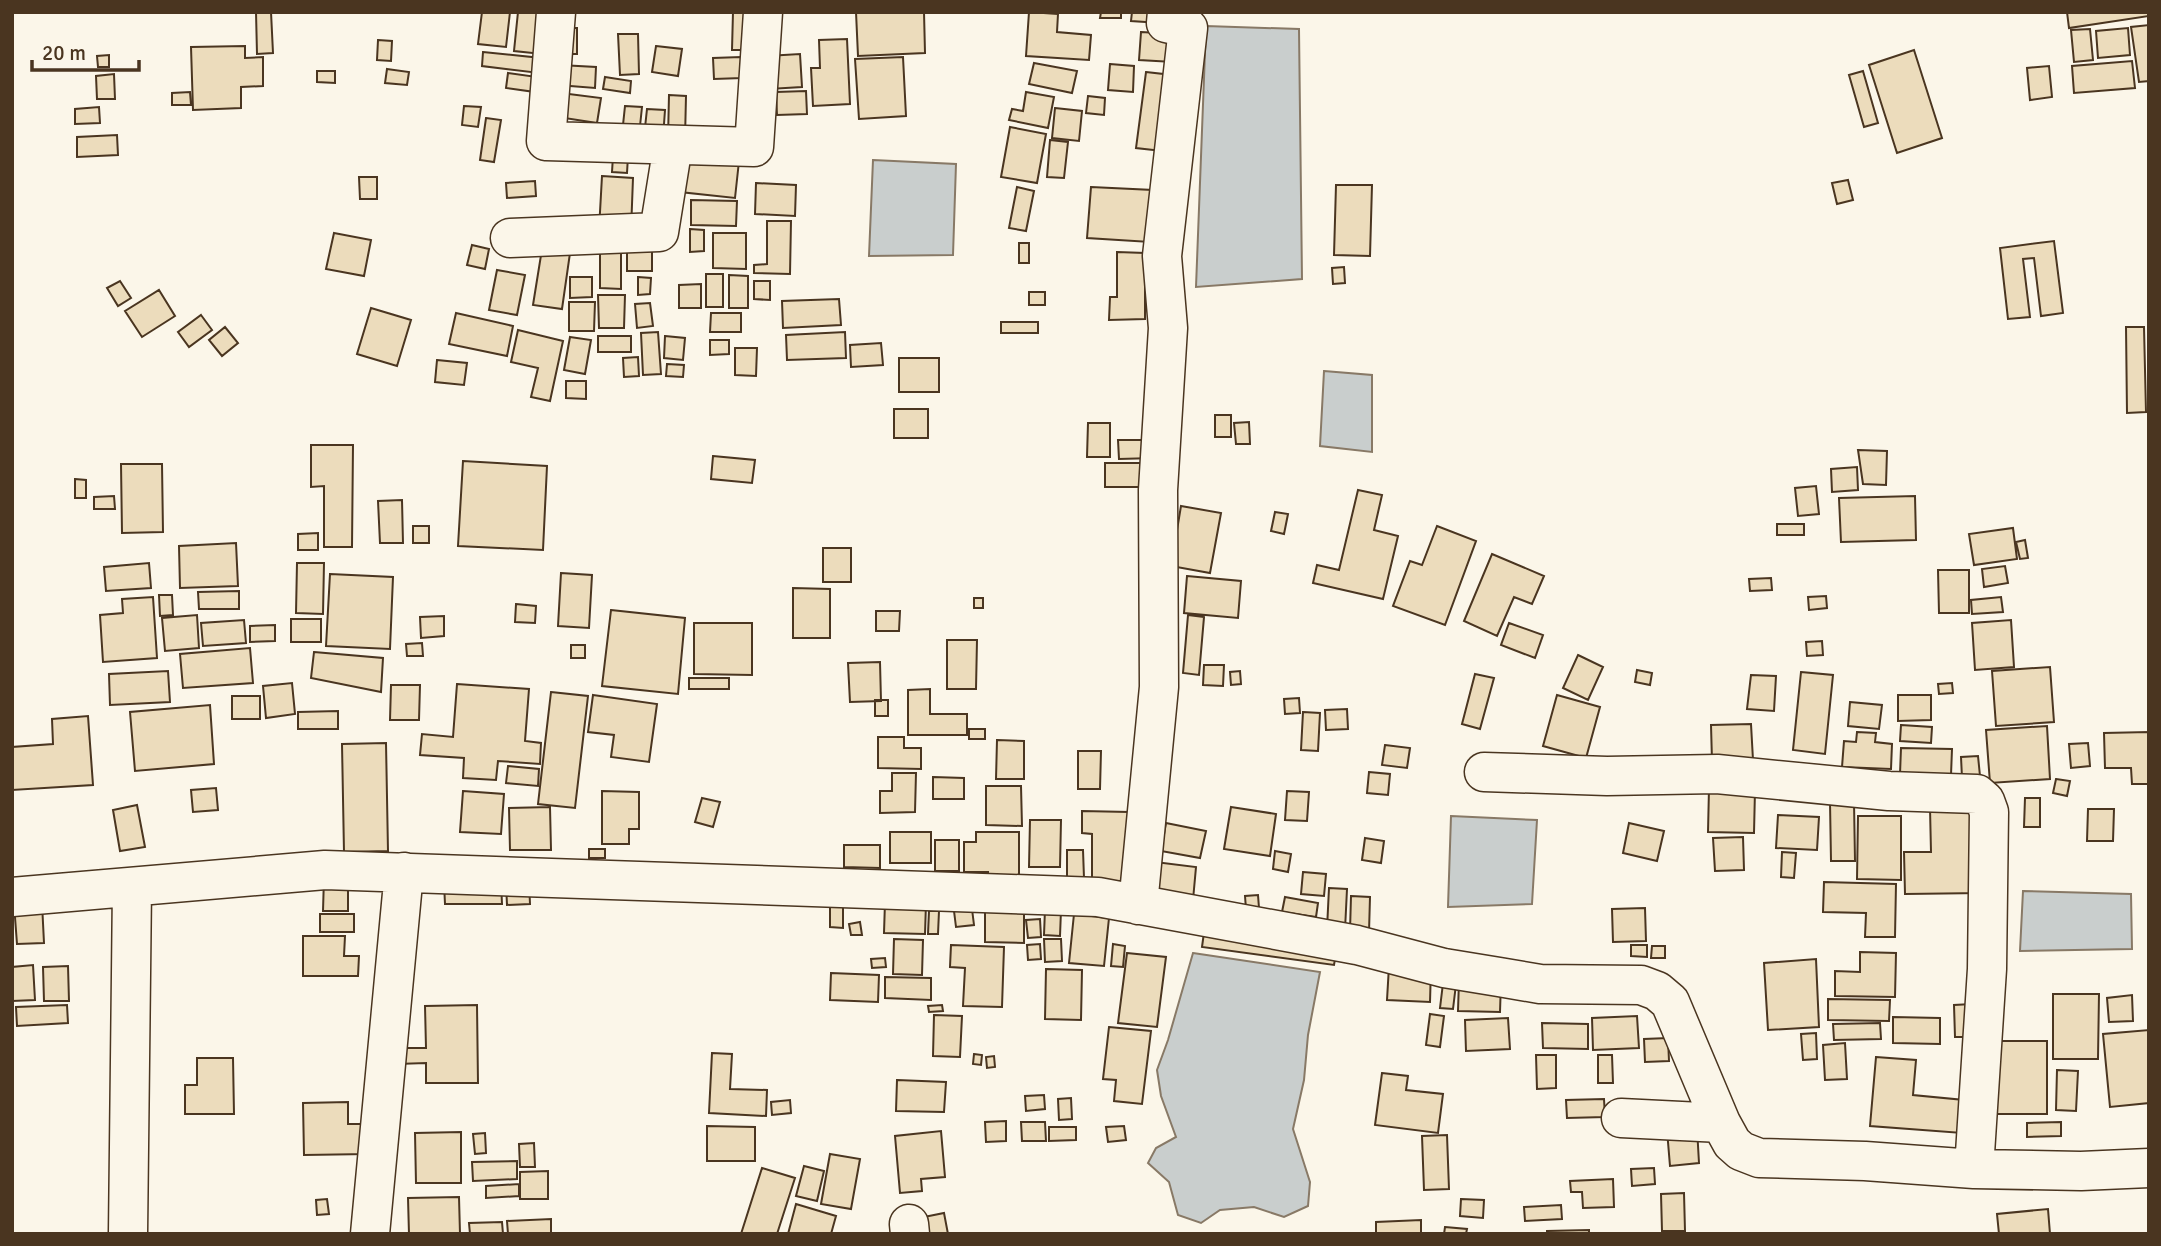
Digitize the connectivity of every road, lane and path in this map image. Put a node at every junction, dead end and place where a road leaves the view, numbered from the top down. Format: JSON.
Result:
{"nodes":[{"id":1,"x":556,"y":12,"type":"edge"},
{"id":2,"x":764,"y":12,"type":"edge"},
{"id":3,"x":1167,"y":12,"type":"edge"},
{"id":4,"x":673,"y":145,"type":"junction"},
{"id":5,"x":510,"y":239,"type":"dead end"},
{"id":6,"x":1485,"y":772,"type":"dead end"},
{"id":7,"x":404,"y":872,"type":"junction"},
{"id":8,"x":132,"y":887,"type":"junction"},
{"id":9,"x":12,"y":897,"type":"edge"},
{"id":10,"x":1138,"y":905,"type":"junction"},
{"id":11,"x":1621,"y":1118,"type":"dead end"},
{"id":12,"x":1721,"y":1123,"type":"junction"},
{"id":13,"x":1974,"y":1168,"type":"junction"},
{"id":14,"x":2149,"y":1168,"type":"edge"},
{"id":15,"x":128,"y":1234,"type":"edge"},
{"id":16,"x":370,"y":1234,"type":"edge"}],
"edges":[{"from":1,"to":4,"type":"street"},
{"from":2,"to":4,"type":"street"},
{"from":3,"to":10,"type":"street"},
{"from":4,"to":5,"type":"street"},
{"from":6,"to":13,"type":"street"},
{"from":7,"to":8,"type":"street"},
{"from":7,"to":10,"type":"street"},
{"from":7,"to":16,"type":"street"},
{"from":8,"to":9,"type":"street"},
{"from":8,"to":15,"type":"street"},
{"from":10,"to":12,"type":"street"},
{"from":11,"to":12,"type":"street"},
{"from":12,"to":13,"type":"street"},
{"from":13,"to":14,"type":"street"}]}
